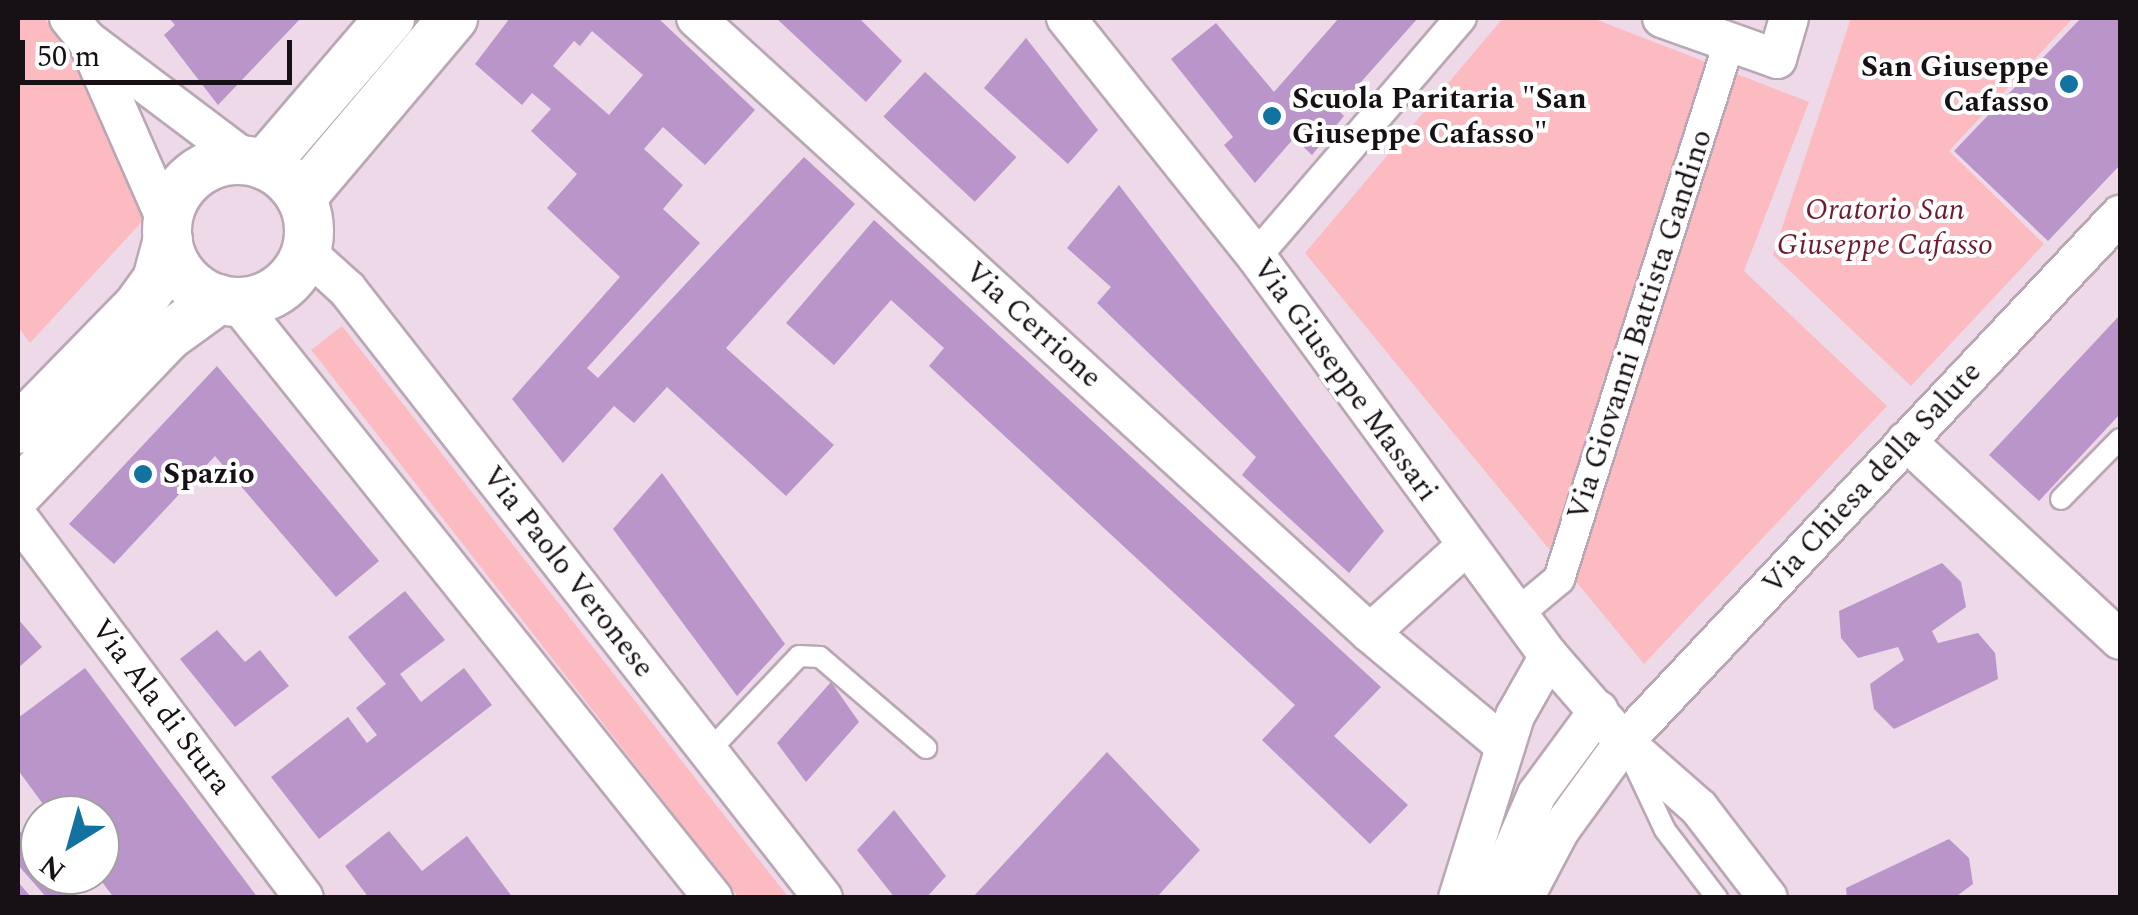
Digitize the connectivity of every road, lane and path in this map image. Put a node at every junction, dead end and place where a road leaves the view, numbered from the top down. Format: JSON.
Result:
{"nodes":[{"id":1,"x":390,"y":18,"type":"edge"},
{"id":2,"x":453,"y":18,"type":"edge"},
{"id":3,"x":696,"y":18,"type":"edge"},
{"id":4,"x":1066,"y":18,"type":"edge"},
{"id":5,"x":1461,"y":18,"type":"edge"},
{"id":6,"x":1662,"y":18,"type":"edge"},
{"id":7,"x":1789,"y":18,"type":"edge"},
{"id":8,"x":78,"y":29,"type":"edge"},
{"id":9,"x":1733,"y":30,"type":"edge"},
{"id":10,"x":256,"y":164,"type":"junction"},
{"id":11,"x":300,"y":198,"type":"junction"},
{"id":12,"x":2120,"y":214,"type":"edge"},
{"id":13,"x":168,"y":231,"type":"junction"},
{"id":14,"x":306,"y":252,"type":"junction"},
{"id":15,"x":1256,"y":256,"type":"junction"},
{"id":16,"x":228,"y":301,"type":"junction"},
{"id":17,"x":18,"y":428,"type":"edge"},
{"id":18,"x":2120,"y":437,"type":"edge"},
{"id":19,"x":1906,"y":441,"type":"junction"},
{"id":20,"x":18,"y":493,"type":"edge"},
{"id":21,"x":2061,"y":499,"type":"dead end"},
{"id":22,"x":18,"y":517,"type":"edge"},
{"id":23,"x":1465,"y":548,"type":"junction"},
{"id":24,"x":1517,"y":614,"type":"junction"},
{"id":25,"x":1370,"y":634,"type":"junction"},
{"id":26,"x":2120,"y":640,"type":"edge"},
{"id":27,"x":1549,"y":656,"type":"junction"},
{"id":28,"x":1599,"y":710,"type":"junction"},
{"id":29,"x":1624,"y":742,"type":"junction"},
{"id":30,"x":1505,"y":746,"type":"junction"},
{"id":31,"x":926,"y":748,"type":"dead end"},
{"id":32,"x":708,"y":752,"type":"junction"},
{"id":33,"x":304,"y":898,"type":"edge"},
{"id":34,"x":713,"y":898,"type":"edge"},
{"id":35,"x":823,"y":898,"type":"edge"},
{"id":36,"x":1458,"y":898,"type":"edge"},
{"id":37,"x":1492,"y":898,"type":"edge"},
{"id":38,"x":1524,"y":898,"type":"edge"},
{"id":39,"x":1717,"y":898,"type":"edge"},
{"id":40,"x":1768,"y":898,"type":"edge"}],
"edges":[{"from":1,"to":10,"type":"street"},
{"from":2,"to":11,"type":"street"},
{"from":3,"to":25,"type":"street","name":"Via Cerrione"},
{"from":4,"to":15,"type":"street","name":"Via Giuseppe Massari"},
{"from":5,"to":15,"type":"street"},
{"from":6,"to":9,"type":"street"},
{"from":7,"to":9,"type":"street"},
{"from":8,"to":10,"type":"street"},
{"from":8,"to":13,"type":"street"},
{"from":9,"to":24,"type":"street","name":"Via Giovanni Battista Gandino"},
{"from":10,"to":11,"type":"street"},
{"from":10,"to":13,"type":"street"},
{"from":11,"to":14,"type":"street"},
{"from":12,"to":19,"type":"street","name":"Via Chiesa della Salute"},
{"from":13,"to":16,"type":"street"},
{"from":13,"to":17,"type":"street"},
{"from":14,"to":16,"type":"street"},
{"from":14,"to":32,"type":"street","name":"Via Paolo Veronese"},
{"from":15,"to":23,"type":"street","name":"Via Giuseppe Massari"},
{"from":16,"to":20,"type":"street"},
{"from":16,"to":34,"type":"street"},
{"from":18,"to":21,"type":"lane"},
{"from":19,"to":26,"type":"street"},
{"from":19,"to":29,"type":"street","name":"Via Chiesa della Salute"},
{"from":22,"to":33,"type":"street","name":"Via Ala di Stura"},
{"from":23,"to":24,"type":"street","name":"Via Giuseppe Massari"},
{"from":23,"to":25,"type":"street"},
{"from":24,"to":27,"type":"street","name":"Via Giuseppe Massari"},
{"from":25,"to":30,"type":"street","name":"Via Cerrione"},
{"from":27,"to":28,"type":"street","name":"Via Giuseppe Massari"},
{"from":27,"to":30,"type":"street"},
{"from":28,"to":29,"type":"street","name":"Via Giuseppe Massari"},
{"from":28,"to":37,"type":"street"},
{"from":29,"to":38,"type":"street"},
{"from":29,"to":39,"type":"lane","name":"Via Giuseppe Massari"},
{"from":29,"to":40,"type":"street","name":"Via Giuseppe Massari"},
{"from":30,"to":36,"type":"street"},
{"from":31,"to":32,"type":"lane"},
{"from":32,"to":35,"type":"street","name":"Via Paolo Veronese"}]}
